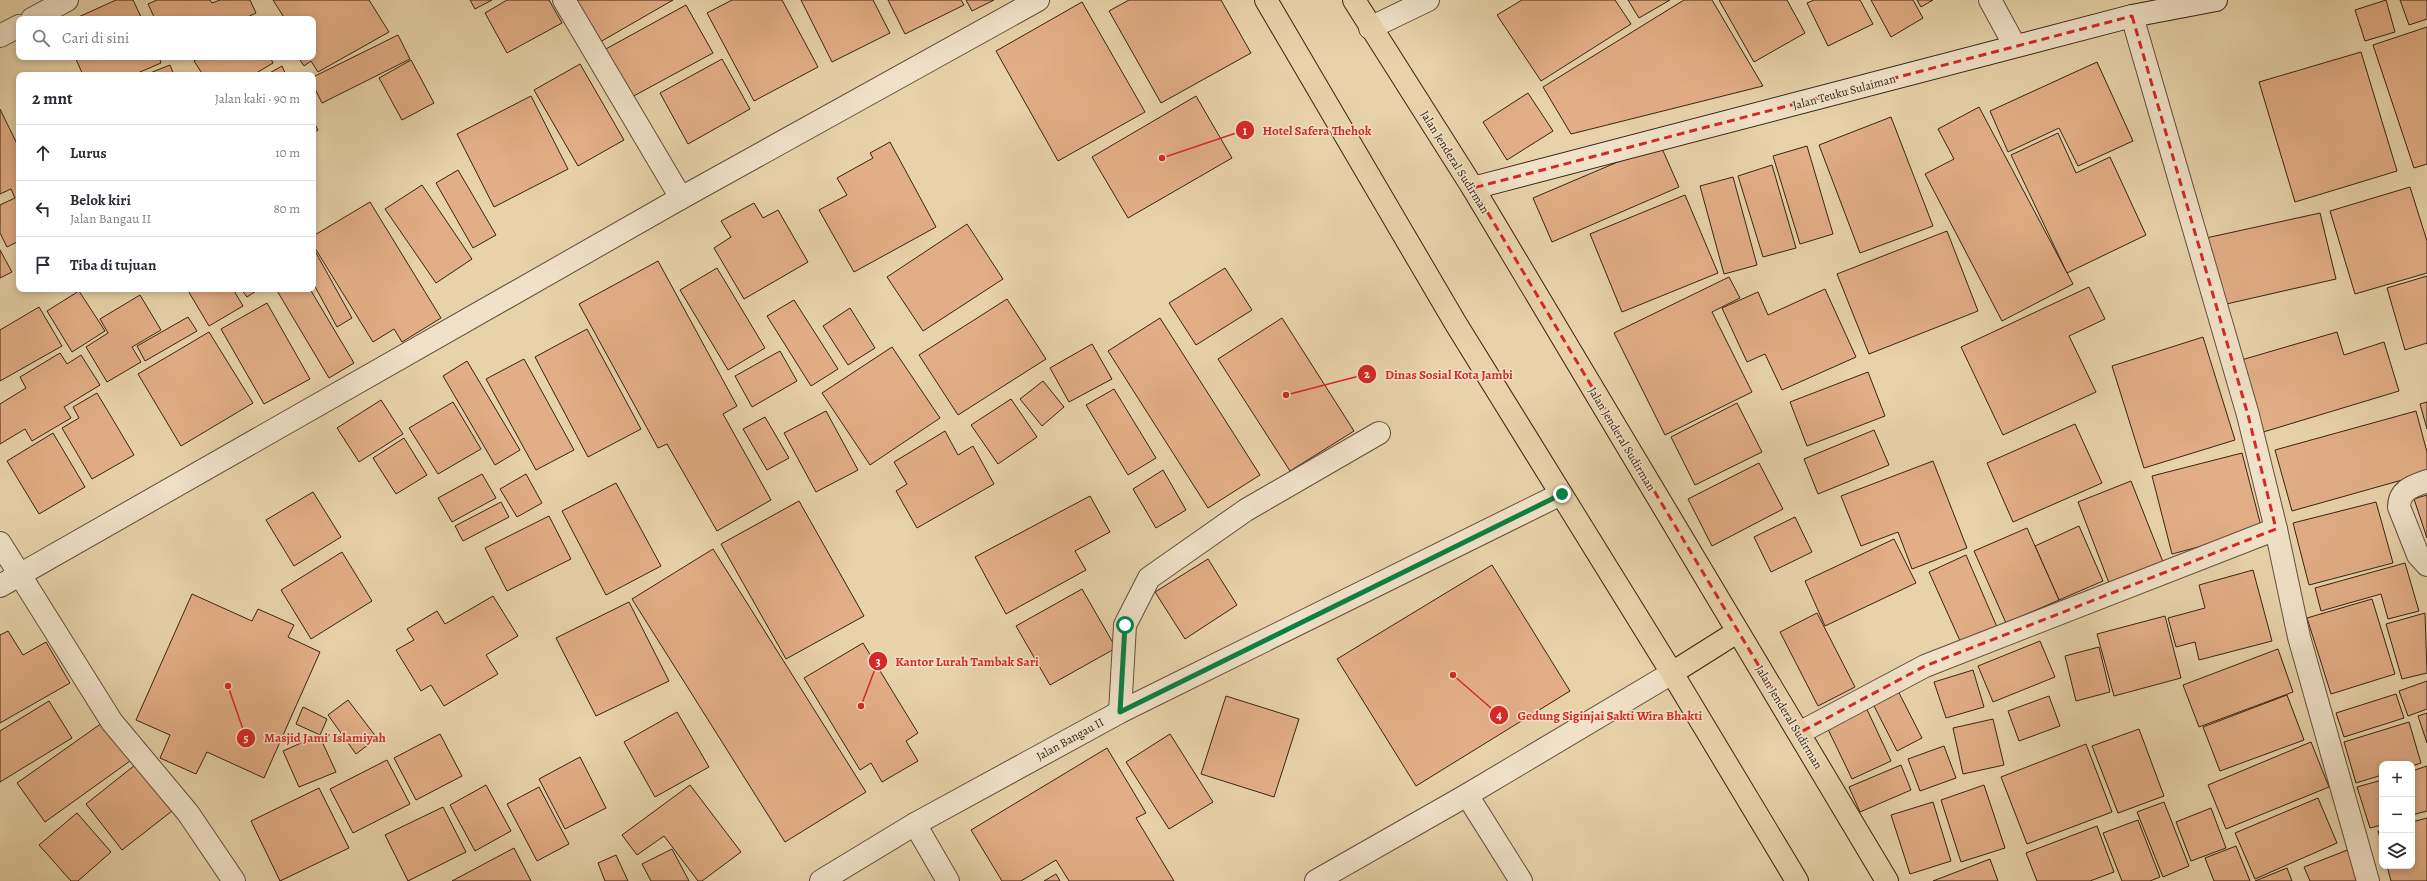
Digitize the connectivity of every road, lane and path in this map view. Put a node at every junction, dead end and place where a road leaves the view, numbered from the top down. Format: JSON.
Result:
{"nodes":[{"id":1,"x":67,"y":0,"type":"edge"},
{"id":2,"x":564,"y":0,"type":"edge"},
{"id":3,"x":1038,"y":0,"type":"edge"},
{"id":4,"x":1266,"y":0,"type":"edge"},
{"id":5,"x":1354,"y":0,"type":"edge"},
{"id":6,"x":1428,"y":0,"type":"edge"},
{"id":7,"x":1990,"y":0,"type":"edge"},
{"id":8,"x":2216,"y":0,"type":"edge"},
{"id":9,"x":38,"y":16,"type":"edge"},
{"id":10,"x":2132,"y":16,"type":"junction"},
{"id":11,"x":16,"y":28,"type":"edge"},
{"id":12,"x":1370,"y":28,"type":"junction"},
{"id":13,"x":0,"y":36,"type":"edge"},
{"id":14,"x":2015,"y":46,"type":"junction"},
{"id":15,"x":1473,"y":188,"type":"junction"},
{"id":16,"x":681,"y":198,"type":"junction"},
{"id":17,"x":1379,"y":433,"type":"dead end"},
{"id":18,"x":2427,"y":481,"type":"edge"},
{"id":19,"x":1562,"y":494,"type":"junction"},
{"id":20,"x":2276,"y":530,"type":"junction"},
{"id":21,"x":0,"y":543,"type":"edge"},
{"id":22,"x":2427,"y":565,"type":"edge"},
{"id":23,"x":20,"y":574,"type":"junction"},
{"id":24,"x":0,"y":586,"type":"edge"},
{"id":25,"x":1737,"y":632,"type":"junction"},
{"id":26,"x":1672,"y":673,"type":"junction"},
{"id":27,"x":1120,"y":712,"type":"junction"},
{"id":28,"x":1799,"y":733,"type":"junction"},
{"id":29,"x":1467,"y":795,"type":"junction"},
{"id":30,"x":914,"y":824,"type":"junction"},
{"id":31,"x":234,"y":881,"type":"edge"},
{"id":32,"x":822,"y":881,"type":"edge"},
{"id":33,"x":948,"y":881,"type":"edge"},
{"id":34,"x":1316,"y":881,"type":"edge"},
{"id":35,"x":1521,"y":881,"type":"edge"},
{"id":36,"x":1797,"y":881,"type":"edge"},
{"id":37,"x":1887,"y":881,"type":"edge"},
{"id":38,"x":2368,"y":881,"type":"edge"}],
"edges":[{"from":1,"to":9,"type":"street"},
{"from":2,"to":16,"type":"street"},
{"from":3,"to":16,"type":"street"},
{"from":4,"to":19,"type":"highway"},
{"from":5,"to":12,"type":"highway","name":"Jalan Jenderal Sudirman"},
{"from":6,"to":12,"type":"street"},
{"from":7,"to":14,"type":"street"},
{"from":8,"to":10,"type":"street","name":"Jalan Teuku Sulaiman"},
{"from":10,"to":14,"type":"street","name":"Jalan Teuku Sulaiman"},
{"from":10,"to":20,"type":"street"},
{"from":11,"to":13,"type":"street"},
{"from":12,"to":15,"type":"highway","name":"Jalan Jenderal Sudirman"},
{"from":14,"to":15,"type":"street","name":"Jalan Teuku Sulaiman"},
{"from":15,"to":25,"type":"highway","name":"Jalan Jenderal Sudirman"},
{"from":16,"to":23,"type":"street"},
{"from":17,"to":27,"type":"street"},
{"from":18,"to":22,"type":"street"},
{"from":19,"to":26,"type":"highway"},
{"from":19,"to":27,"type":"street","name":"Jalan Bangau II"},
{"from":20,"to":28,"type":"street"},
{"from":20,"to":38,"type":"street"},
{"from":21,"to":23,"type":"street"},
{"from":23,"to":24,"type":"street"},
{"from":23,"to":31,"type":"street"},
{"from":25,"to":26,"type":"highway"},
{"from":25,"to":28,"type":"highway","name":"Jalan Jenderal Sudirman"},
{"from":26,"to":29,"type":"street"},
{"from":26,"to":36,"type":"highway"},
{"from":27,"to":30,"type":"street","name":"Jalan Bangau II"},
{"from":28,"to":37,"type":"highway","name":"Jalan Jenderal Sudirman"},
{"from":29,"to":34,"type":"street"},
{"from":29,"to":35,"type":"street"},
{"from":30,"to":32,"type":"street","name":"Jalan Bangau II"},
{"from":30,"to":33,"type":"street"}]}
